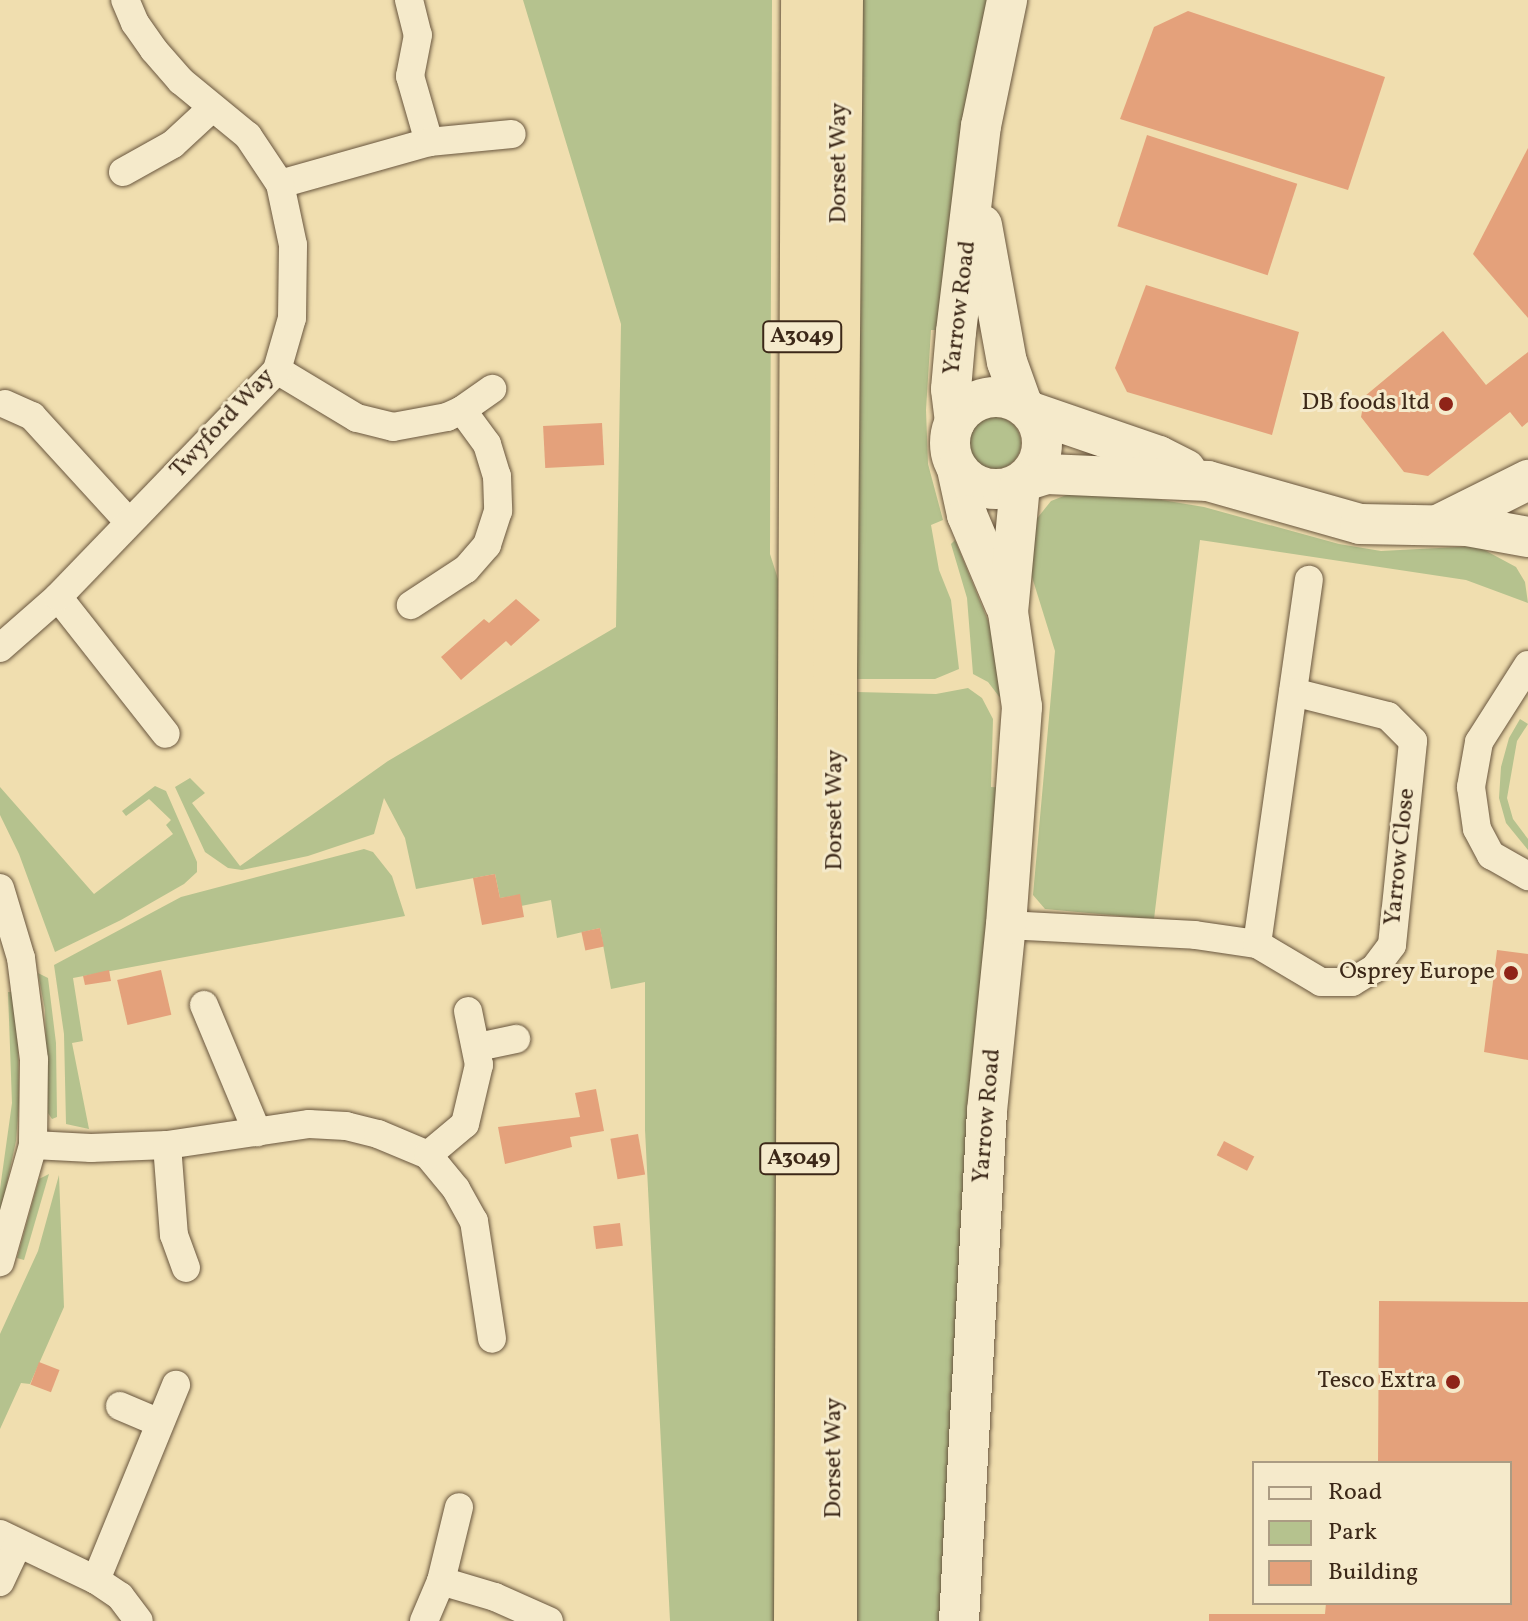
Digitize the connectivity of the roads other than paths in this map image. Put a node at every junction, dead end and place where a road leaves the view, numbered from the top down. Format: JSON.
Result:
{"nodes":[{"id":1,"x":125,"y":0,"type":"edge"},
{"id":2,"x":409,"y":0,"type":"edge"},
{"id":3,"x":803,"y":0,"type":"edge"},
{"id":4,"x":841,"y":0,"type":"edge"},
{"id":5,"x":1007,"y":0,"type":"edge"},
{"id":6,"x":212,"y":108,"type":"junction"},
{"id":7,"x":512,"y":134,"type":"dead end"},
{"id":8,"x":429,"y":142,"type":"junction"},
{"id":9,"x":123,"y":172,"type":"dead end"},
{"id":10,"x":280,"y":184,"type":"junction"},
{"id":11,"x":975,"y":194,"type":"junction"},
{"id":12,"x":277,"y":370,"type":"junction"},
{"id":13,"x":492,"y":389,"type":"dead end"},
{"id":14,"x":5,"y":404,"type":"dead end"},
{"id":15,"x":1026,"y":408,"type":"junction"},
{"id":16,"x":462,"y":410,"type":"junction"},
{"id":17,"x":955,"y":422,"type":"junction"},
{"id":18,"x":957,"y":469,"type":"junction"},
{"id":19,"x":1528,"y":480,"type":"edge"},
{"id":20,"x":1208,"y":481,"type":"junction"},
{"id":21,"x":1022,"y":482,"type":"junction"},
{"id":22,"x":128,"y":521,"type":"junction"},
{"id":23,"x":1438,"y":525,"type":"junction"},
{"id":24,"x":1528,"y":537,"type":"edge"},
{"id":25,"x":1309,"y":580,"type":"dead end"},
{"id":26,"x":58,"y":597,"type":"junction"},
{"id":27,"x":411,"y":605,"type":"dead end"},
{"id":28,"x":1008,"y":612,"type":"junction"},
{"id":29,"x":0,"y":648,"type":"edge"},
{"id":30,"x":1528,"y":665,"type":"edge"},
{"id":31,"x":1293,"y":692,"type":"junction"},
{"id":32,"x":166,"y":734,"type":"dead end"},
{"id":33,"x":1528,"y":876,"type":"edge"},
{"id":34,"x":0,"y":888,"type":"edge"},
{"id":35,"x":1006,"y":925,"type":"junction"},
{"id":36,"x":1257,"y":944,"type":"junction"},
{"id":37,"x":204,"y":1005,"type":"dead end"},
{"id":38,"x":468,"y":1011,"type":"dead end"},
{"id":39,"x":516,"y":1039,"type":"dead end"},
{"id":40,"x":478,"y":1047,"type":"junction"},
{"id":41,"x":257,"y":1132,"type":"junction"},
{"id":42,"x":33,"y":1145,"type":"junction"},
{"id":43,"x":167,"y":1145,"type":"junction"},
{"id":44,"x":428,"y":1155,"type":"junction"},
{"id":45,"x":0,"y":1262,"type":"edge"},
{"id":46,"x":186,"y":1268,"type":"dead end"},
{"id":47,"x":492,"y":1339,"type":"dead end"},
{"id":48,"x":176,"y":1385,"type":"dead end"},
{"id":49,"x":120,"y":1406,"type":"dead end"},
{"id":50,"x":160,"y":1423,"type":"junction"},
{"id":51,"x":459,"y":1507,"type":"dead end"},
{"id":52,"x":9,"y":1539,"type":"edge"},
{"id":53,"x":96,"y":1580,"type":"junction"},
{"id":54,"x":441,"y":1581,"type":"junction"},
{"id":55,"x":0,"y":1582,"type":"edge"},
{"id":56,"x":139,"y":1621,"type":"edge"},
{"id":57,"x":424,"y":1621,"type":"edge"},
{"id":58,"x":549,"y":1621,"type":"edge"},
{"id":59,"x":796,"y":1621,"type":"edge"},
{"id":60,"x":835,"y":1621,"type":"edge"},
{"id":61,"x":959,"y":1621,"type":"edge"}],
"edges":[{"from":1,"to":6,"type":"street","name":"Twyford Way"},
{"from":2,"to":8,"type":"street"},
{"from":3,"to":59,"type":"highway","name":"Dorset Way","number":"A3049"},
{"from":4,"to":60,"type":"highway","name":"Dorset Way","number":"A3049"},
{"from":5,"to":11,"type":"street","name":"Yarrow Road"},
{"from":6,"to":9,"type":"street"},
{"from":6,"to":10,"type":"street","name":"Twyford Way"},
{"from":7,"to":8,"type":"street"},
{"from":8,"to":10,"type":"street"},
{"from":10,"to":12,"type":"street","name":"Twyford Way"},
{"from":11,"to":15,"type":"street","name":"Yarrow Road"},
{"from":11,"to":17,"type":"street","name":"Yarrow Road"},
{"from":12,"to":16,"type":"street"},
{"from":12,"to":22,"type":"street","name":"Twyford Way"},
{"from":13,"to":16,"type":"street"},
{"from":14,"to":22,"type":"street"},
{"from":15,"to":17,"type":"street"},
{"from":15,"to":20,"type":"street"},
{"from":15,"to":21,"type":"street"},
{"from":16,"to":27,"type":"street"},
{"from":17,"to":18,"type":"street"},
{"from":18,"to":21,"type":"street"},
{"from":18,"to":28,"type":"street","name":"Yarrow Road"},
{"from":19,"to":23,"type":"street"},
{"from":20,"to":21,"type":"street"},
{"from":20,"to":23,"type":"street"},
{"from":21,"to":28,"type":"street","name":"Yarrow Road"},
{"from":22,"to":26,"type":"street","name":"Twyford Way"},
{"from":23,"to":24,"type":"street"},
{"from":25,"to":31,"type":"street"},
{"from":26,"to":29,"type":"street","name":"Twyford Way"},
{"from":26,"to":32,"type":"street"},
{"from":28,"to":35,"type":"street","name":"Yarrow Road"},
{"from":30,"to":33,"type":"street"},
{"from":31,"to":36,"type":"street"},
{"from":31,"to":36,"type":"street","name":"Yarrow Close"},
{"from":34,"to":42,"type":"street"},
{"from":35,"to":36,"type":"street","name":"Yarrow Close"},
{"from":35,"to":61,"type":"street","name":"Yarrow Road"},
{"from":37,"to":41,"type":"street"},
{"from":38,"to":40,"type":"street"},
{"from":39,"to":40,"type":"street"},
{"from":40,"to":44,"type":"street"},
{"from":41,"to":43,"type":"street"},
{"from":41,"to":44,"type":"street"},
{"from":42,"to":43,"type":"street"},
{"from":42,"to":45,"type":"street"},
{"from":43,"to":46,"type":"street"},
{"from":44,"to":47,"type":"street"},
{"from":48,"to":50,"type":"street"},
{"from":49,"to":50,"type":"street"},
{"from":50,"to":53,"type":"street"},
{"from":51,"to":54,"type":"street"},
{"from":52,"to":53,"type":"street"},
{"from":52,"to":55,"type":"street"},
{"from":53,"to":56,"type":"street"},
{"from":54,"to":57,"type":"street"},
{"from":54,"to":58,"type":"street"}]}
